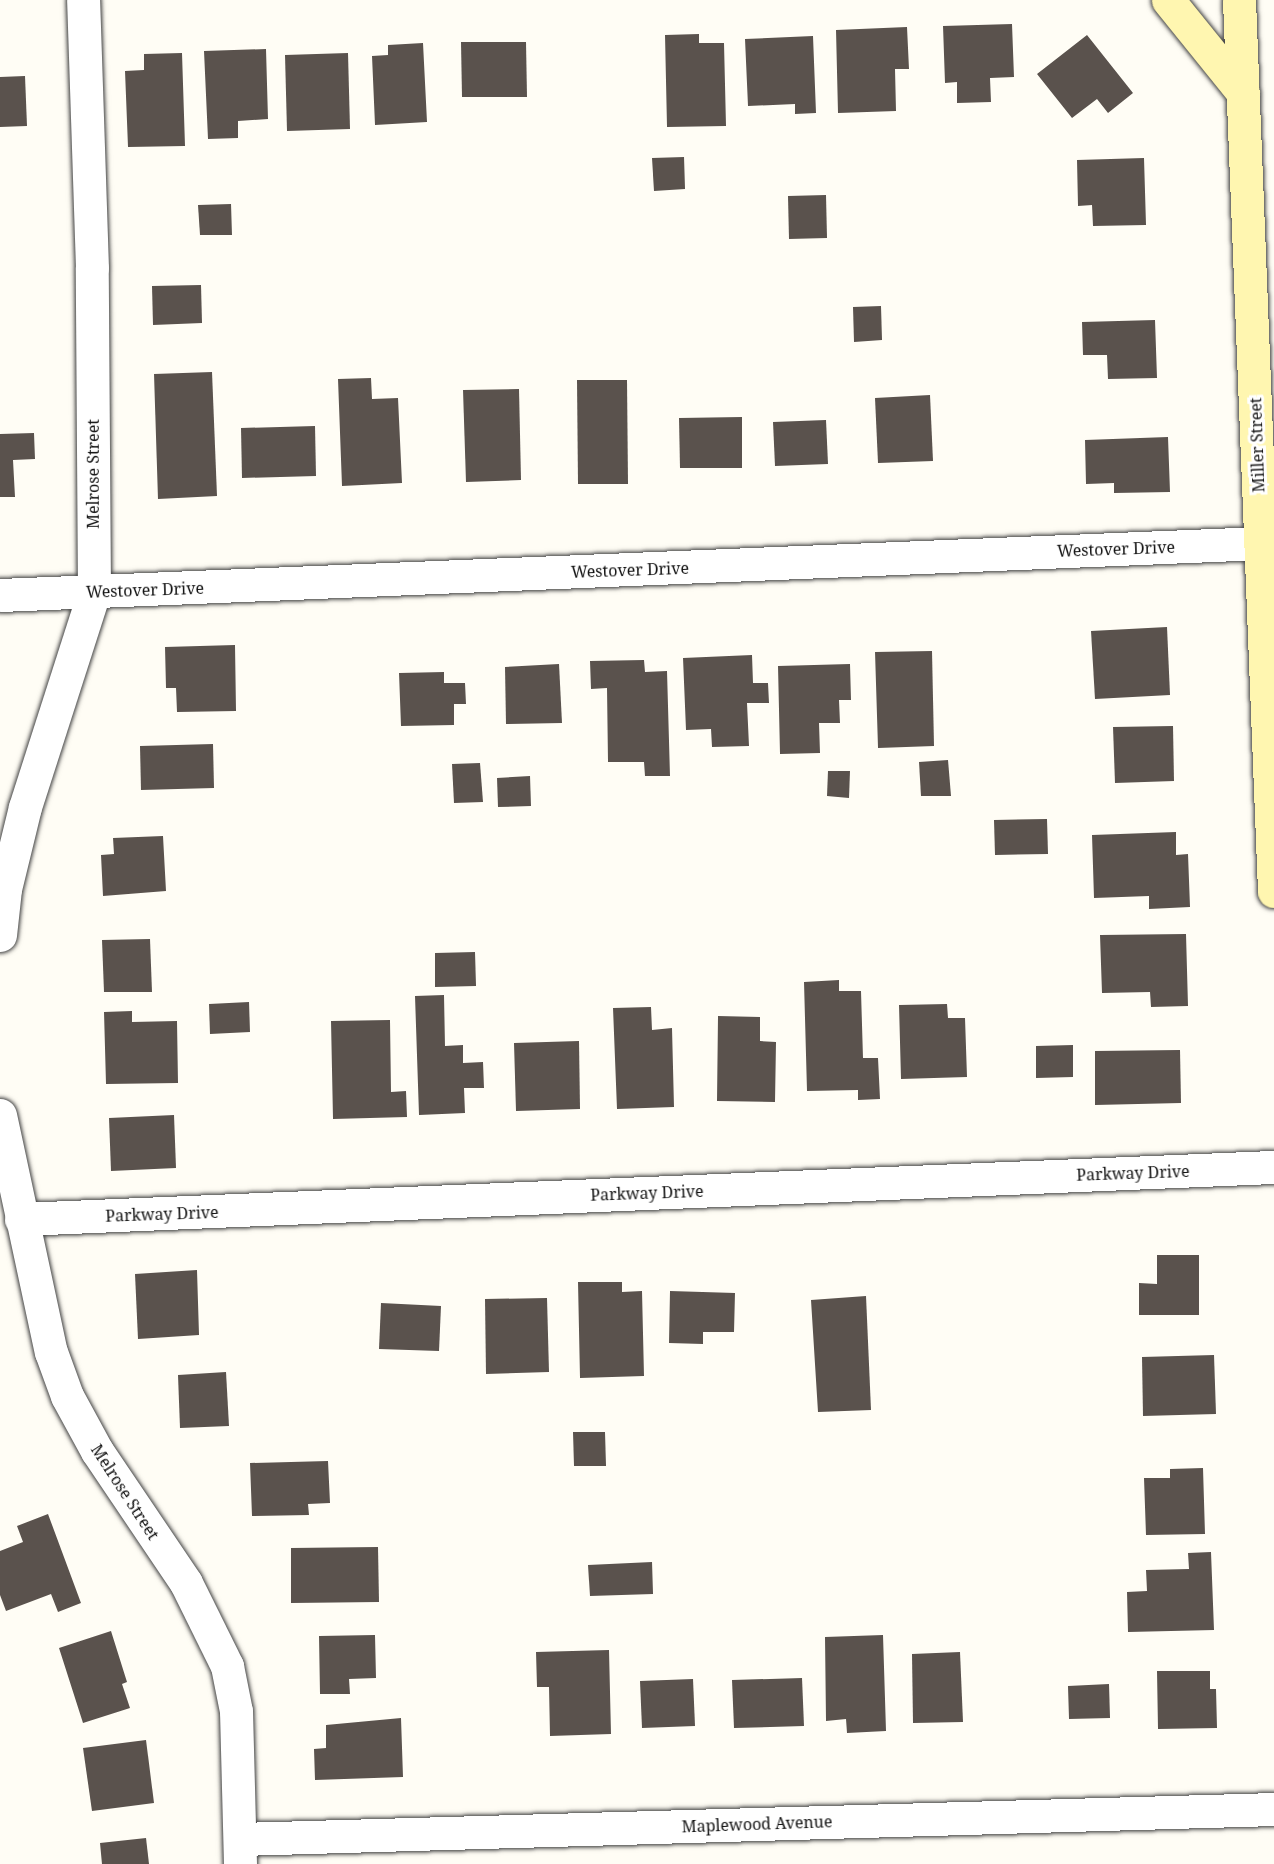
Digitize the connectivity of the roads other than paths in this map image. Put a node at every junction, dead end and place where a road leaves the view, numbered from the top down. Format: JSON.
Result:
{"nodes":[{"id":1,"x":83,"y":0,"type":"edge"},
{"id":2,"x":1168,"y":0,"type":"edge"},
{"id":3,"x":1239,"y":0,"type":"edge"},
{"id":4,"x":1243,"y":93,"type":"junction"},
{"id":5,"x":1261,"y":543,"type":"junction"},
{"id":6,"x":94,"y":592,"type":"junction"},
{"id":7,"x":0,"y":595,"type":"edge"},
{"id":8,"x":1274,"y":891,"type":"edge"},
{"id":9,"x":0,"y":935,"type":"edge"},
{"id":10,"x":0,"y":1115,"type":"edge"},
{"id":11,"x":1274,"y":1167,"type":"edge"},
{"id":12,"x":21,"y":1219,"type":"junction"},
{"id":13,"x":1274,"y":1809,"type":"edge"},
{"id":14,"x":240,"y":1851,"type":"edge"}],
"edges":[{"from":1,"to":6,"type":"street","name":"Melrose Street"},
{"from":2,"to":4,"type":"main road"},
{"from":3,"to":4,"type":"main road","name":"Miller Street"},
{"from":4,"to":5,"type":"main road","name":"Miller Street"},
{"from":5,"to":6,"type":"street","name":"Westover Drive"},
{"from":5,"to":8,"type":"main road","name":"Miller Street"},
{"from":6,"to":7,"type":"street","name":"Westover Drive"},
{"from":6,"to":9,"type":"street","name":"Melrose Street"},
{"from":10,"to":12,"type":"street","name":"Melrose Street"},
{"from":11,"to":12,"type":"street","name":"Parkway Drive"},
{"from":12,"to":14,"type":"street","name":"Melrose Street"},
{"from":13,"to":14,"type":"street","name":"Maplewood Avenue"}]}
